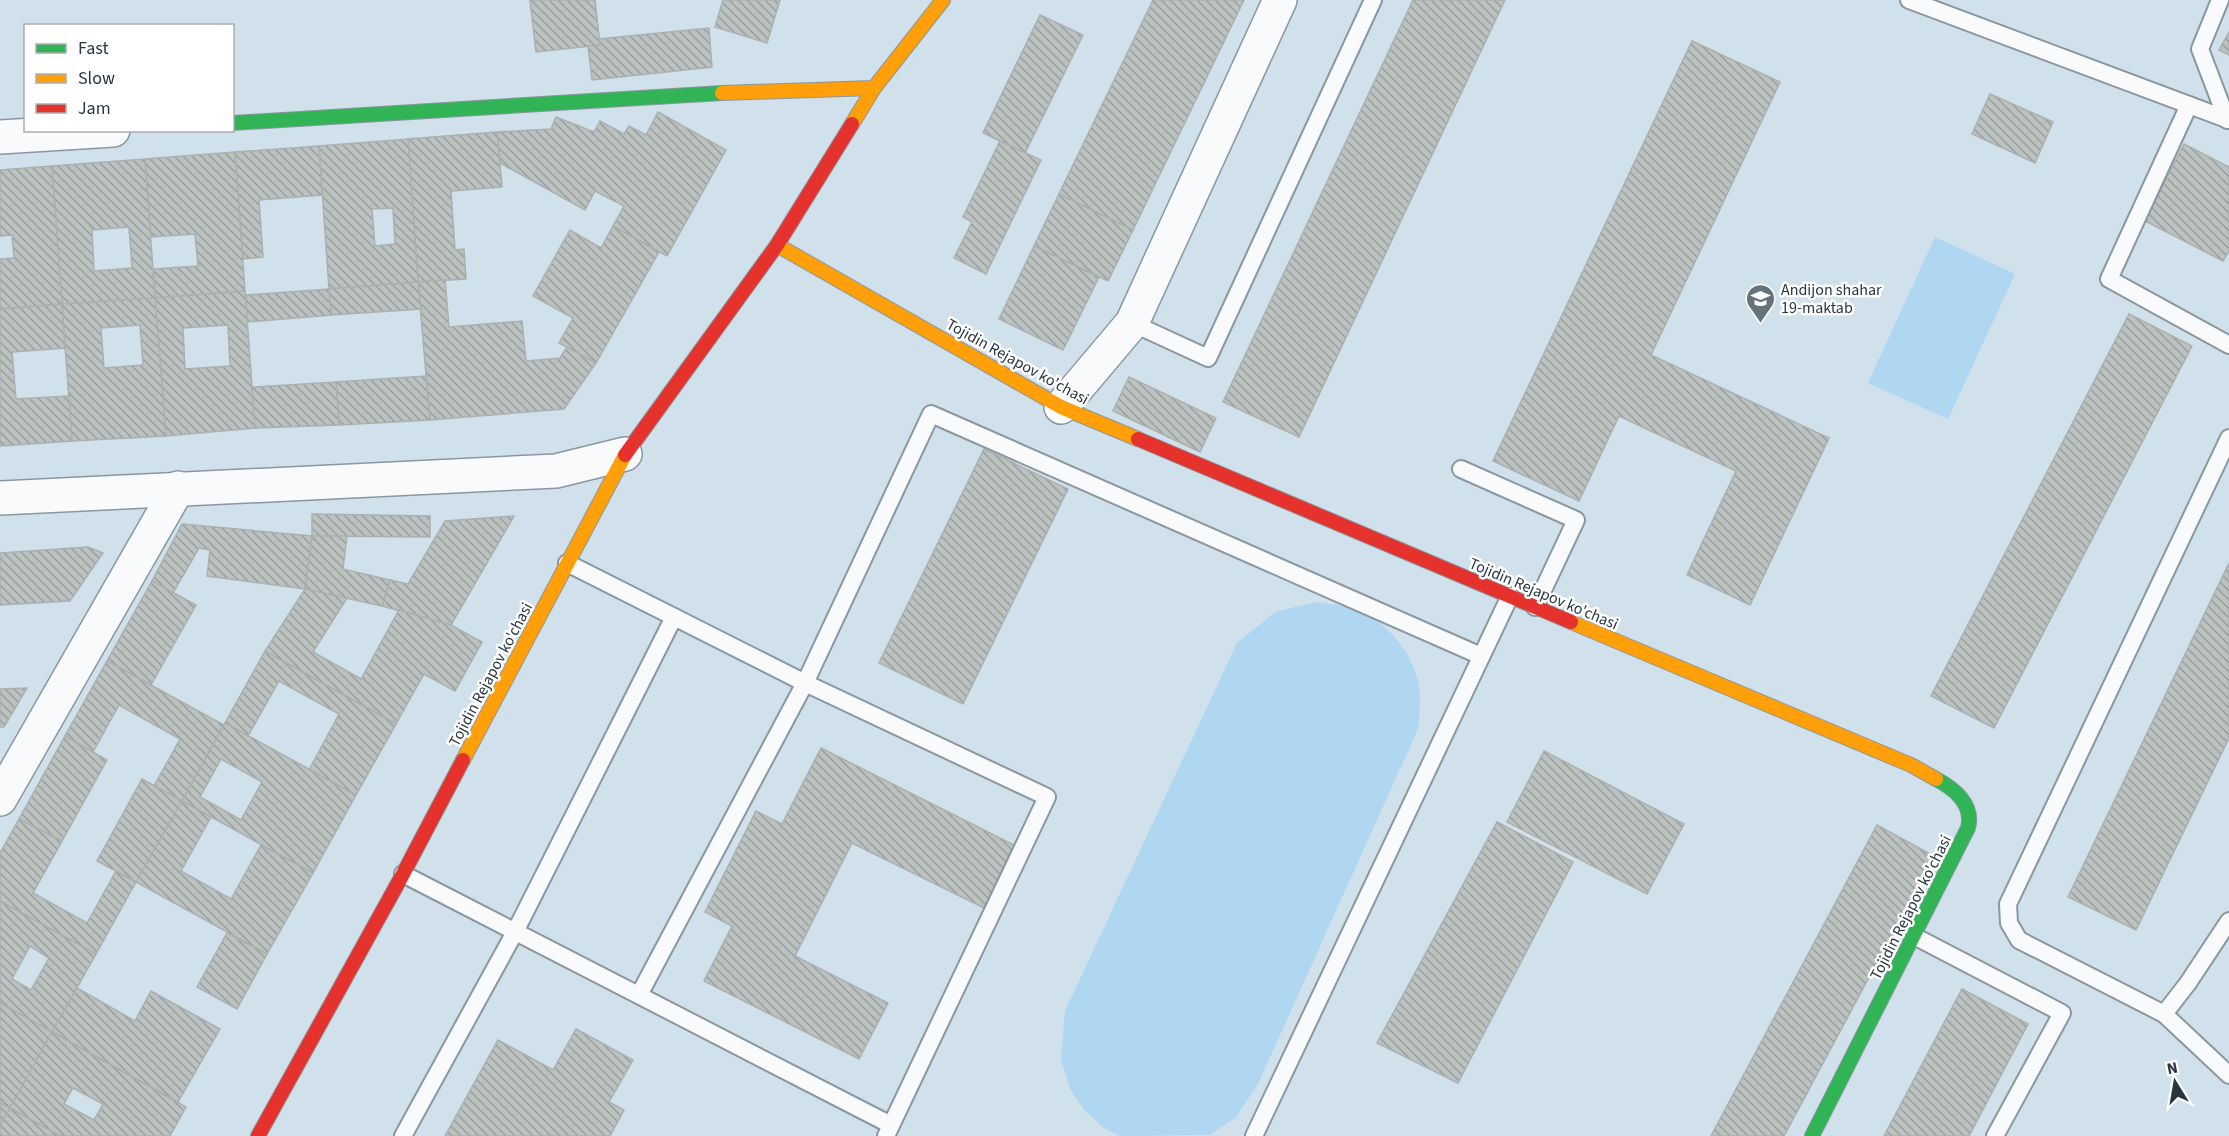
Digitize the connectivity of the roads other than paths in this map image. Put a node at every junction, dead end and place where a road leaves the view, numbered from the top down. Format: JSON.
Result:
{"nodes":[{"id":1,"x":943,"y":0,"type":"edge"},
{"id":2,"x":1280,"y":0,"type":"edge"},
{"id":3,"x":1373,"y":0,"type":"edge"},
{"id":4,"x":1909,"y":0,"type":"edge"},
{"id":5,"x":2220,"y":0,"type":"edge"},
{"id":6,"x":874,"y":88,"type":"junction"},
{"id":7,"x":2189,"y":105,"type":"junction"},
{"id":8,"x":2228,"y":120,"type":"edge"},
{"id":9,"x":234,"y":123,"type":"edge"},
{"id":10,"x":85,"y":132,"type":"edge"},
{"id":11,"x":0,"y":138,"type":"edge"},
{"id":12,"x":777,"y":245,"type":"junction"},
{"id":13,"x":1132,"y":323,"type":"junction"},
{"id":14,"x":2229,"y":345,"type":"edge"},
{"id":15,"x":1061,"y":406,"type":"junction"},
{"id":16,"x":2229,"y":438,"type":"edge"},
{"id":17,"x":625,"y":454,"type":"junction"},
{"id":18,"x":1461,"y":469,"type":"dead end"},
{"id":19,"x":178,"y":488,"type":"junction"},
{"id":20,"x":0,"y":498,"type":"edge"},
{"id":21,"x":567,"y":563,"type":"junction"},
{"id":22,"x":1510,"y":596,"type":"junction"},
{"id":23,"x":1535,"y":607,"type":"junction"},
{"id":24,"x":674,"y":617,"type":"junction"},
{"id":25,"x":1482,"y":656,"type":"junction"},
{"id":26,"x":805,"y":683,"type":"junction"},
{"id":27,"x":0,"y":799,"type":"edge"},
{"id":28,"x":403,"y":874,"type":"junction"},
{"id":29,"x":2229,"y":921,"type":"edge"},
{"id":30,"x":515,"y":932,"type":"junction"},
{"id":31,"x":1914,"y":936,"type":"junction"},
{"id":32,"x":639,"y":995,"type":"junction"},
{"id":33,"x":2164,"y":1014,"type":"junction"},
{"id":34,"x":2229,"y":1075,"type":"edge"},
{"id":35,"x":888,"y":1130,"type":"edge"},
{"id":36,"x":258,"y":1136,"type":"edge"},
{"id":37,"x":403,"y":1136,"type":"edge"},
{"id":38,"x":1254,"y":1136,"type":"edge"},
{"id":39,"x":1812,"y":1136,"type":"edge"},
{"id":40,"x":1995,"y":1136,"type":"edge"}],
"edges":[{"from":1,"to":6,"type":"street","name":"Tojidin Rejapov ko'chasi"},
{"from":2,"to":13,"type":"street"},
{"from":3,"to":13,"type":"lane"},
{"from":4,"to":7,"type":"lane"},
{"from":5,"to":8,"type":"lane"},
{"from":6,"to":9,"type":"street"},
{"from":6,"to":12,"type":"street","name":"Tojidin Rejapov ko'chasi"},
{"from":7,"to":8,"type":"lane"},
{"from":7,"to":14,"type":"lane"},
{"from":10,"to":11,"type":"street"},
{"from":12,"to":15,"type":"street","name":"Tojidin Rejapov ko'chasi"},
{"from":12,"to":17,"type":"street","name":"Tojidin Rejapov ko'chasi"},
{"from":13,"to":15,"type":"street"},
{"from":15,"to":22,"type":"street","name":"Tojidin Rejapov ko'chasi"},
{"from":16,"to":33,"type":"lane"},
{"from":17,"to":19,"type":"street"},
{"from":17,"to":21,"type":"street","name":"Tojidin Rejapov ko'chasi"},
{"from":18,"to":23,"type":"lane"},
{"from":19,"to":20,"type":"street"},
{"from":19,"to":27,"type":"street"},
{"from":21,"to":24,"type":"lane"},
{"from":21,"to":28,"type":"street","name":"Tojidin Rejapov ko'chasi"},
{"from":22,"to":23,"type":"street","name":"Tojidin Rejapov ko'chasi"},
{"from":22,"to":25,"type":"lane"},
{"from":23,"to":31,"type":"street","name":"Tojidin Rejapov ko'chasi"},
{"from":24,"to":26,"type":"lane"},
{"from":24,"to":30,"type":"lane"},
{"from":25,"to":26,"type":"lane"},
{"from":25,"to":38,"type":"lane"},
{"from":26,"to":32,"type":"lane"},
{"from":26,"to":35,"type":"lane"},
{"from":28,"to":30,"type":"lane"},
{"from":28,"to":36,"type":"street","name":"Tojidin Rejapov ko'chasi"},
{"from":29,"to":33,"type":"lane"},
{"from":30,"to":32,"type":"lane"},
{"from":30,"to":37,"type":"lane"},
{"from":31,"to":39,"type":"street","name":"Tojidin Rejapov ko'chasi"},
{"from":31,"to":40,"type":"lane"},
{"from":32,"to":35,"type":"lane"},
{"from":33,"to":34,"type":"lane"}]}
